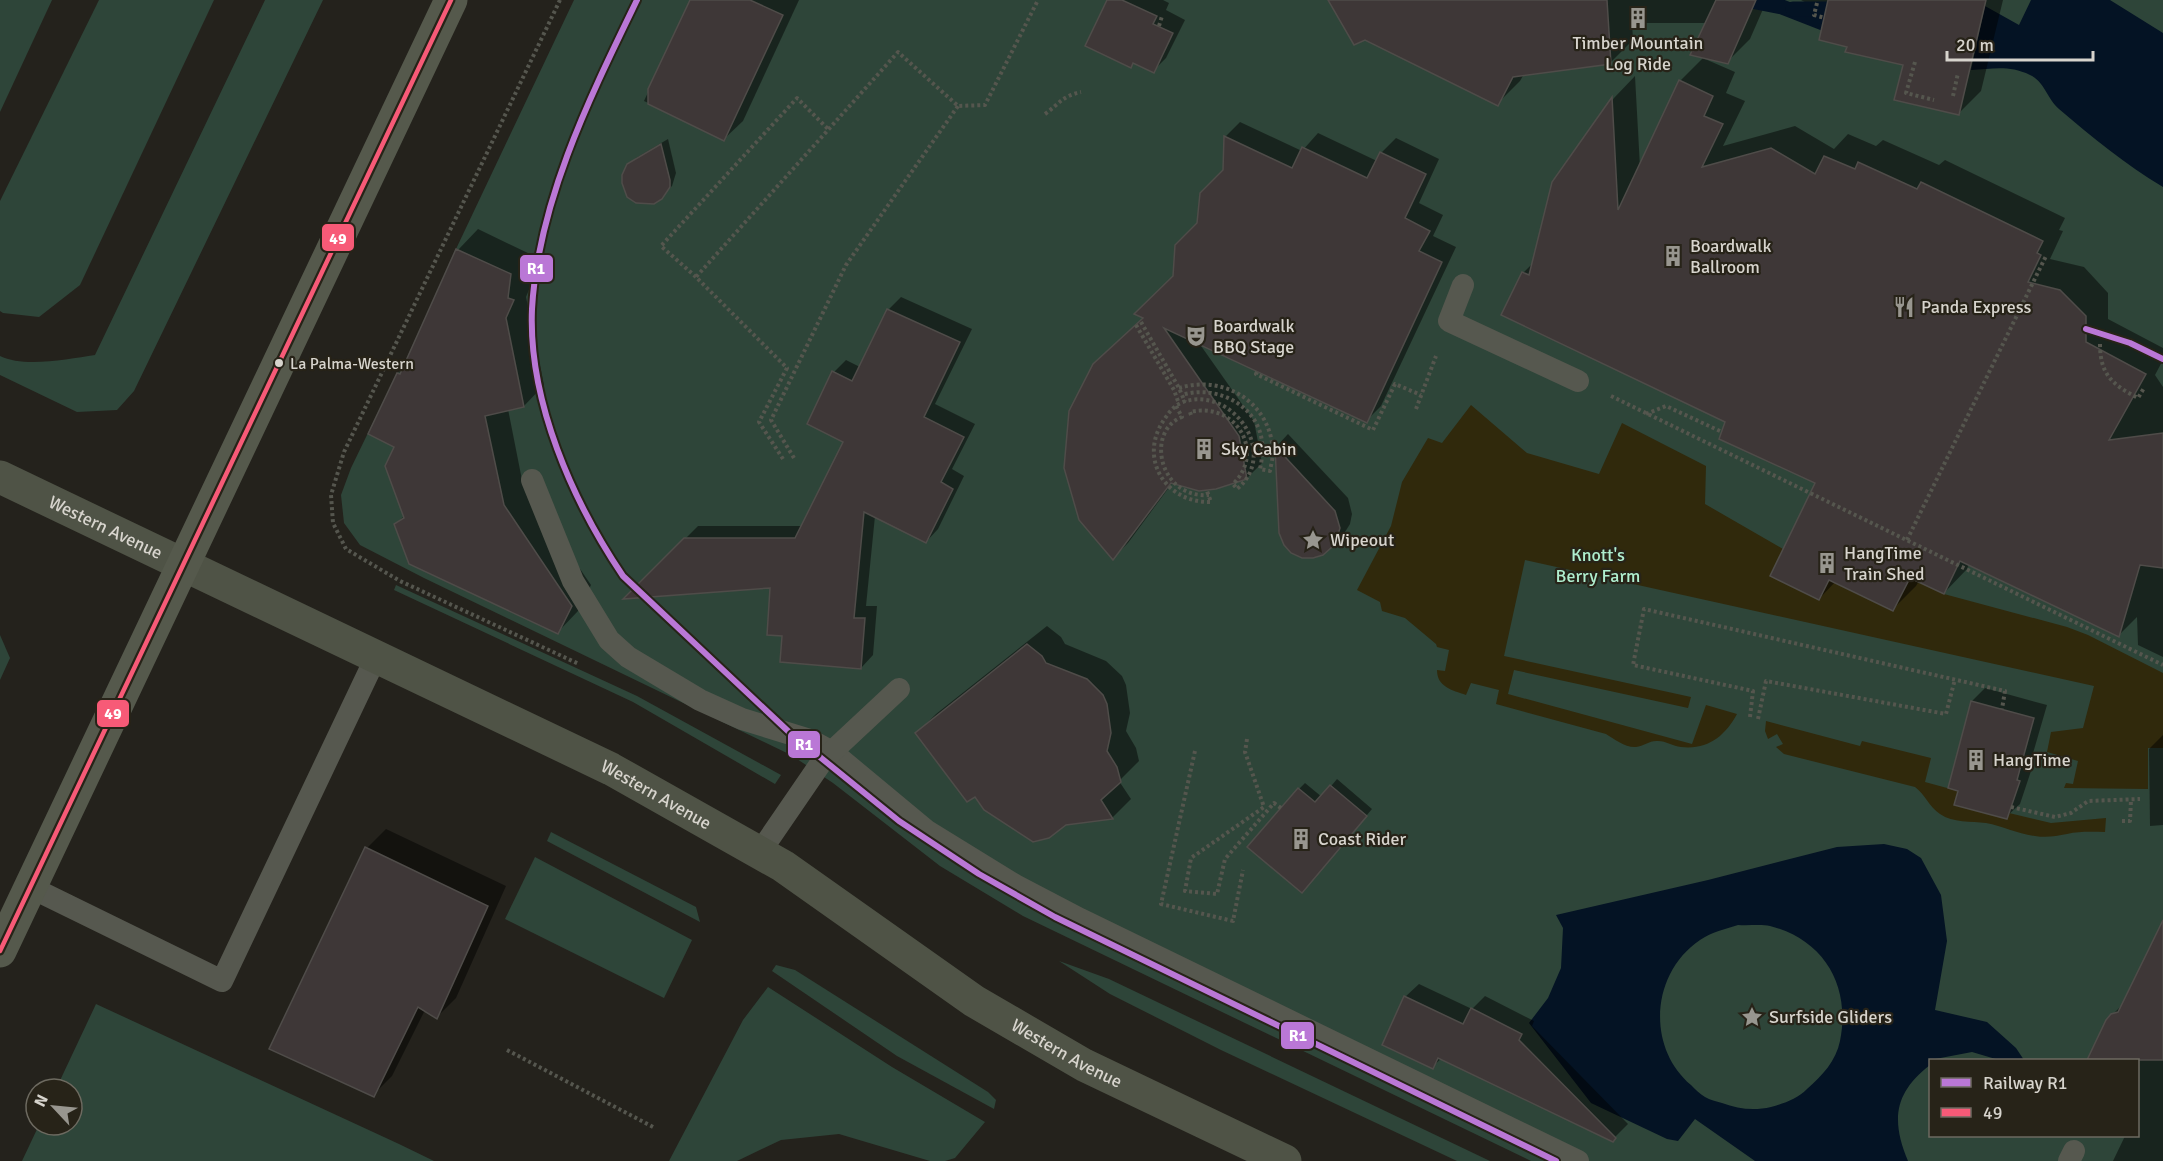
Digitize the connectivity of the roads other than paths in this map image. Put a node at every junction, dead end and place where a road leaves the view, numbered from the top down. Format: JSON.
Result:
{"nodes":[{"id":1,"x":451,"y":0,"type":"edge"},
{"id":2,"x":1463,"y":285,"type":"dead end"},
{"id":3,"x":1578,"y":381,"type":"road end"},
{"id":4,"x":0,"y":477,"type":"edge"},
{"id":5,"x":532,"y":480,"type":"dead end"},
{"id":6,"x":183,"y":566,"type":"junction"},
{"id":7,"x":376,"y":657,"type":"junction"},
{"id":8,"x":899,"y":688,"type":"dead end"},
{"id":9,"x":832,"y":752,"type":"junction"},
{"id":10,"x":760,"y":852,"type":"junction"},
{"id":11,"x":30,"y":887,"type":"junction"},
{"id":12,"x":0,"y":951,"type":"edge"},
{"id":13,"x":1285,"y":1161,"type":"edge"},
{"id":14,"x":1578,"y":1161,"type":"edge"}],
"edges":[{"from":1,"to":6,"type":"main road"},
{"from":2,"to":3,"type":"lane"},
{"from":4,"to":6,"type":"main road","name":"Western Avenue"},
{"from":5,"to":9,"type":"lane"},
{"from":6,"to":7,"type":"main road","name":"Western Avenue"},
{"from":6,"to":11,"type":"main road"},
{"from":7,"to":10,"type":"main road","name":"Western Avenue"},
{"from":7,"to":11,"type":"lane"},
{"from":8,"to":9,"type":"lane"},
{"from":9,"to":10,"type":"lane"},
{"from":9,"to":14,"type":"lane"},
{"from":10,"to":13,"type":"main road","name":"Western Avenue"},
{"from":11,"to":12,"type":"main road"}]}
